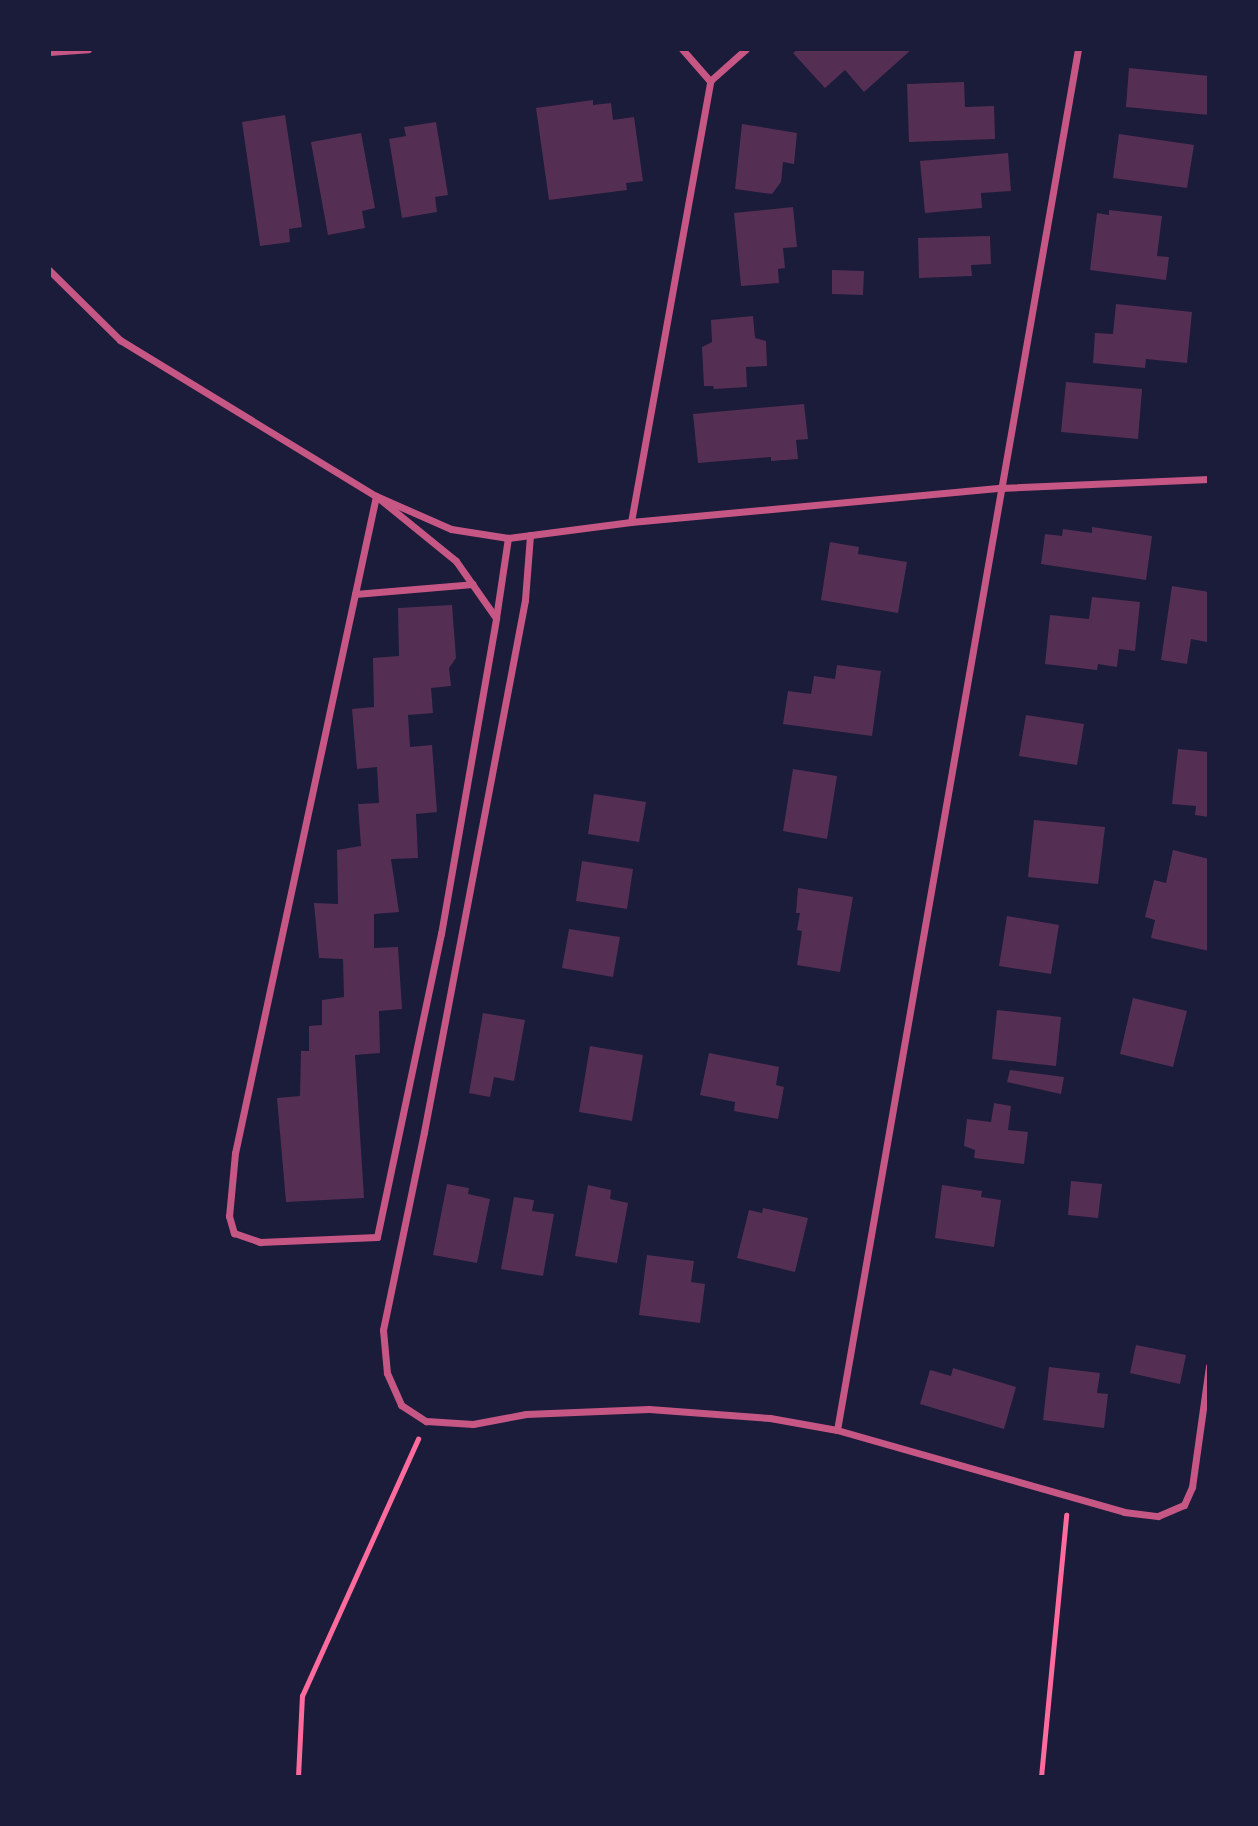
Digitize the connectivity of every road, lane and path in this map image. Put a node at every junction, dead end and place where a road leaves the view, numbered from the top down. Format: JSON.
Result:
{"nodes":[{"id":1,"x":85,"y":49,"type":"edge"},
{"id":2,"x":682,"y":49,"type":"edge"},
{"id":3,"x":746,"y":49,"type":"edge"},
{"id":4,"x":1078,"y":49,"type":"edge"},
{"id":5,"x":49,"y":52,"type":"edge"},
{"id":6,"x":710,"y":81,"type":"junction"},
{"id":7,"x":49,"y":270,"type":"edge"},
{"id":8,"x":1209,"y":479,"type":"edge"},
{"id":9,"x":1000,"y":488,"type":"junction"},
{"id":10,"x":376,"y":496,"type":"junction"},
{"id":11,"x":631,"y":522,"type":"junction"},
{"id":12,"x":530,"y":535,"type":"junction"},
{"id":13,"x":508,"y":538,"type":"junction"},
{"id":14,"x":473,"y":584,"type":"junction"},
{"id":15,"x":355,"y":594,"type":"junction"},
{"id":16,"x":496,"y":618,"type":"junction"},
{"id":17,"x":1209,"y":1366,"type":"edge"},
{"id":18,"x":426,"y":1421,"type":"junction"},
{"id":19,"x":837,"y":1430,"type":"junction"},
{"id":20,"x":1068,"y":1496,"type":"junction"},
{"id":21,"x":298,"y":1777,"type":"edge"},
{"id":22,"x":1041,"y":1777,"type":"edge"}],
"edges":[{"from":1,"to":5,"type":"street"},
{"from":2,"to":6,"type":"street"},
{"from":3,"to":6,"type":"street"},
{"from":4,"to":9,"type":"street"},
{"from":6,"to":11,"type":"street"},
{"from":7,"to":10,"type":"street"},
{"from":8,"to":9,"type":"street"},
{"from":9,"to":11,"type":"street"},
{"from":9,"to":19,"type":"street"},
{"from":10,"to":13,"type":"street"},
{"from":10,"to":14,"type":"street"},
{"from":10,"to":15,"type":"street"},
{"from":11,"to":12,"type":"street"},
{"from":12,"to":13,"type":"street"},
{"from":12,"to":18,"type":"street"},
{"from":13,"to":16,"type":"street"},
{"from":14,"to":15,"type":"street"},
{"from":14,"to":16,"type":"street"},
{"from":15,"to":16,"type":"street"},
{"from":17,"to":20,"type":"street"},
{"from":18,"to":19,"type":"street"},
{"from":18,"to":21,"type":"path"},
{"from":19,"to":20,"type":"street"},
{"from":20,"to":22,"type":"path"}]}
